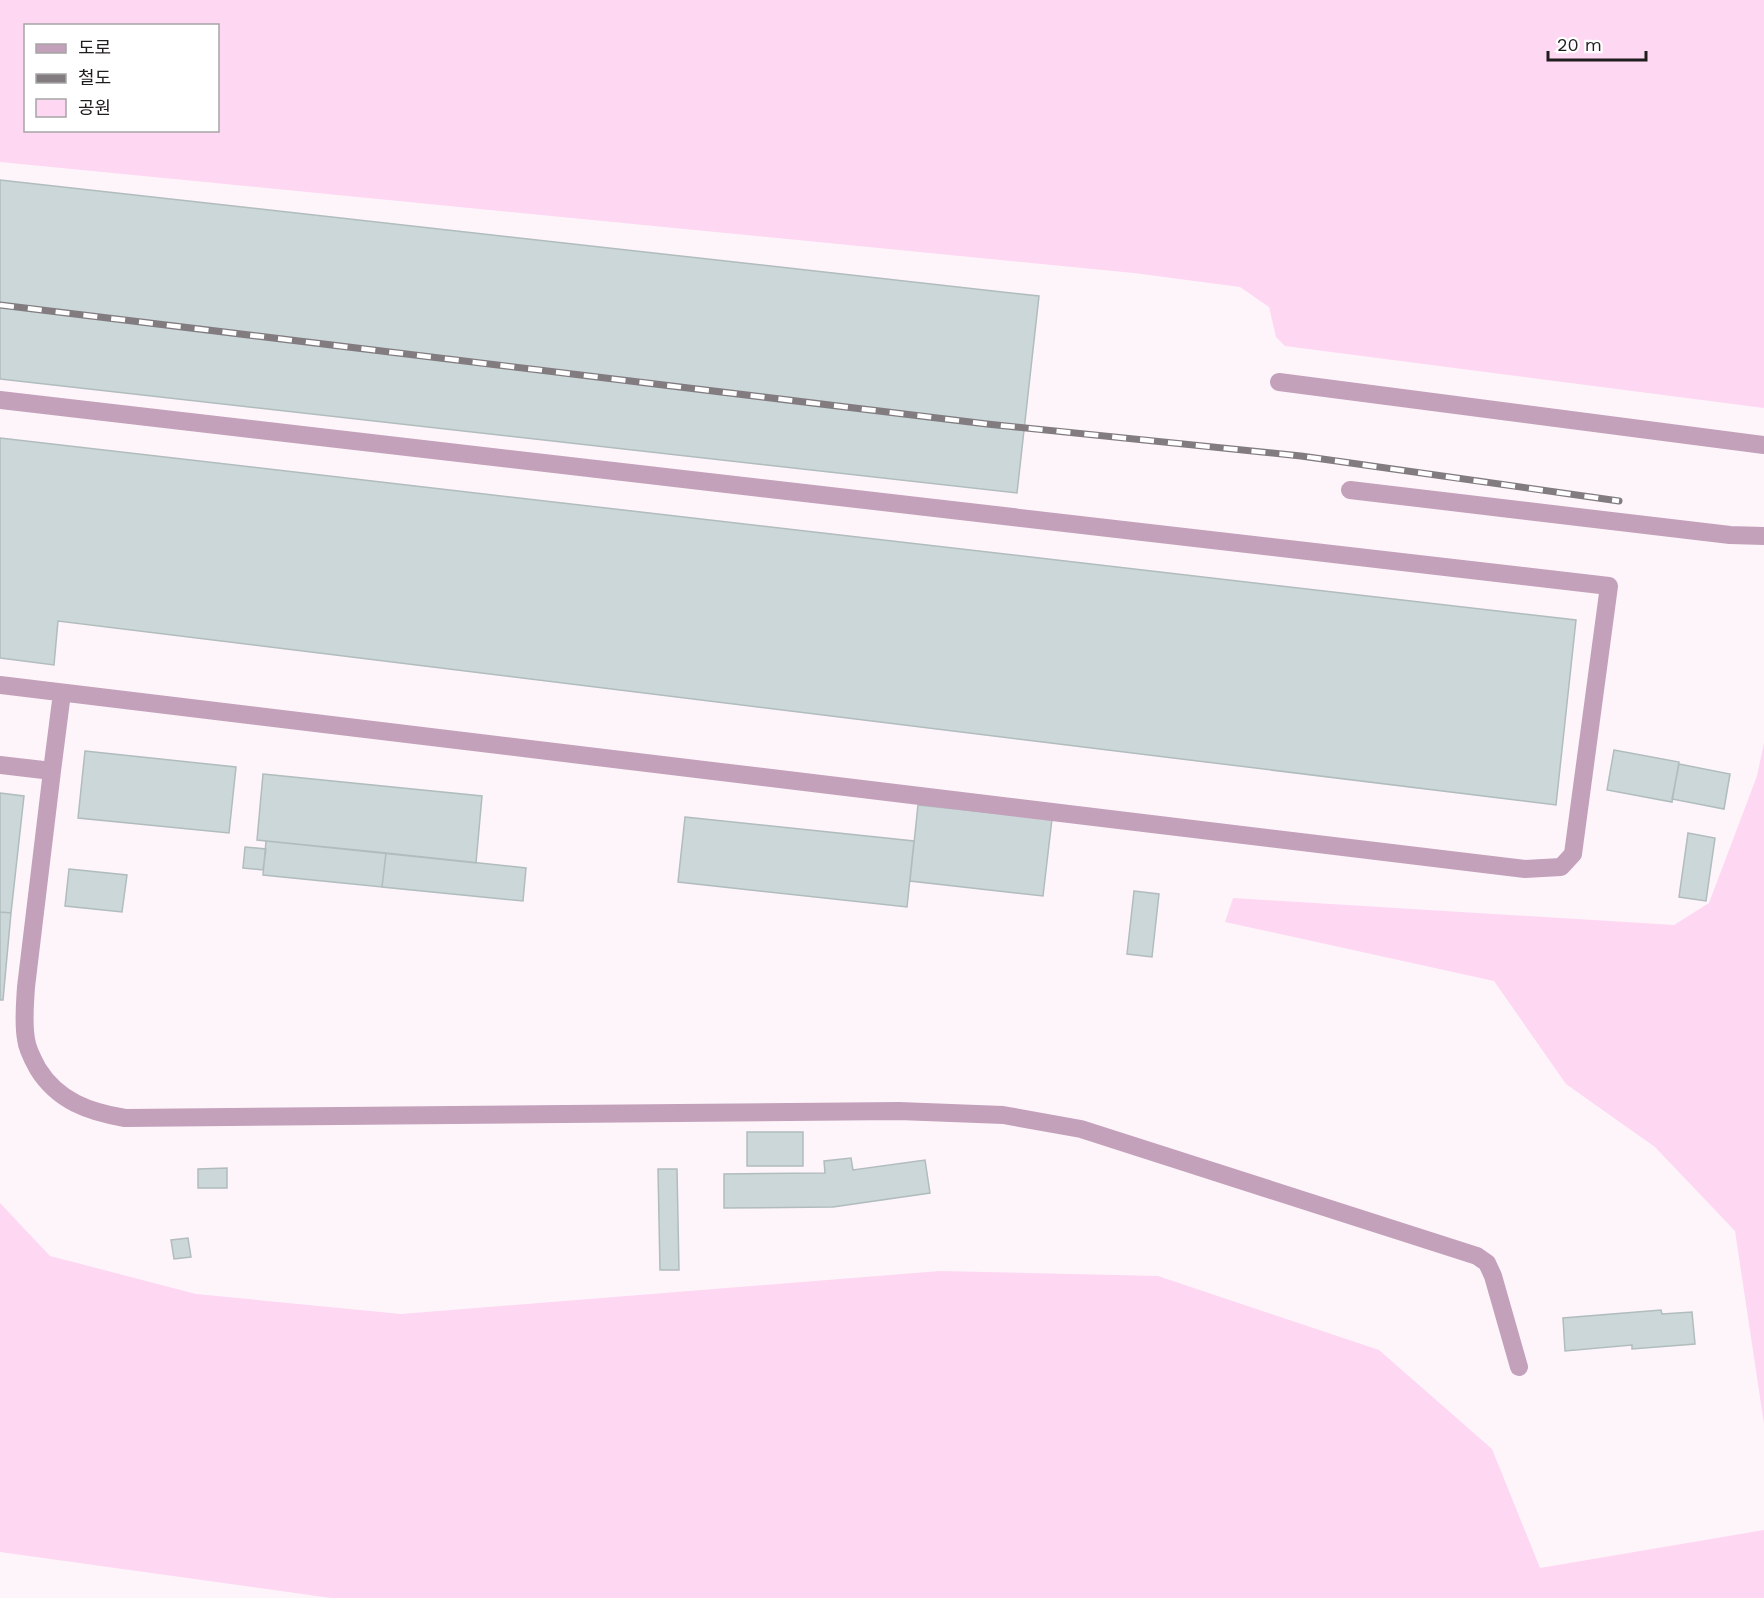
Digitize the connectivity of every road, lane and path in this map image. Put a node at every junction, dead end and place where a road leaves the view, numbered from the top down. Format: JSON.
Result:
{"nodes":[{"id":1,"x":1279,"y":382,"type":"dead end"},
{"id":2,"x":0,"y":400,"type":"edge"},
{"id":3,"x":1764,"y":445,"type":"edge"},
{"id":4,"x":1350,"y":490,"type":"dead end"},
{"id":5,"x":1764,"y":536,"type":"edge"},
{"id":6,"x":0,"y":685,"type":"edge"},
{"id":7,"x":62,"y":693,"type":"junction"},
{"id":8,"x":0,"y":765,"type":"edge"},
{"id":9,"x":52,"y":771,"type":"junction"},
{"id":10,"x":1519,"y":1367,"type":"dead end"}],
"edges":[{"from":1,"to":3,"type":"street"},
{"from":2,"to":7,"type":"street"},
{"from":4,"to":5,"type":"street"},
{"from":6,"to":7,"type":"street"},
{"from":7,"to":9,"type":"street"},
{"from":8,"to":9,"type":"street"},
{"from":9,"to":10,"type":"street"}]}
